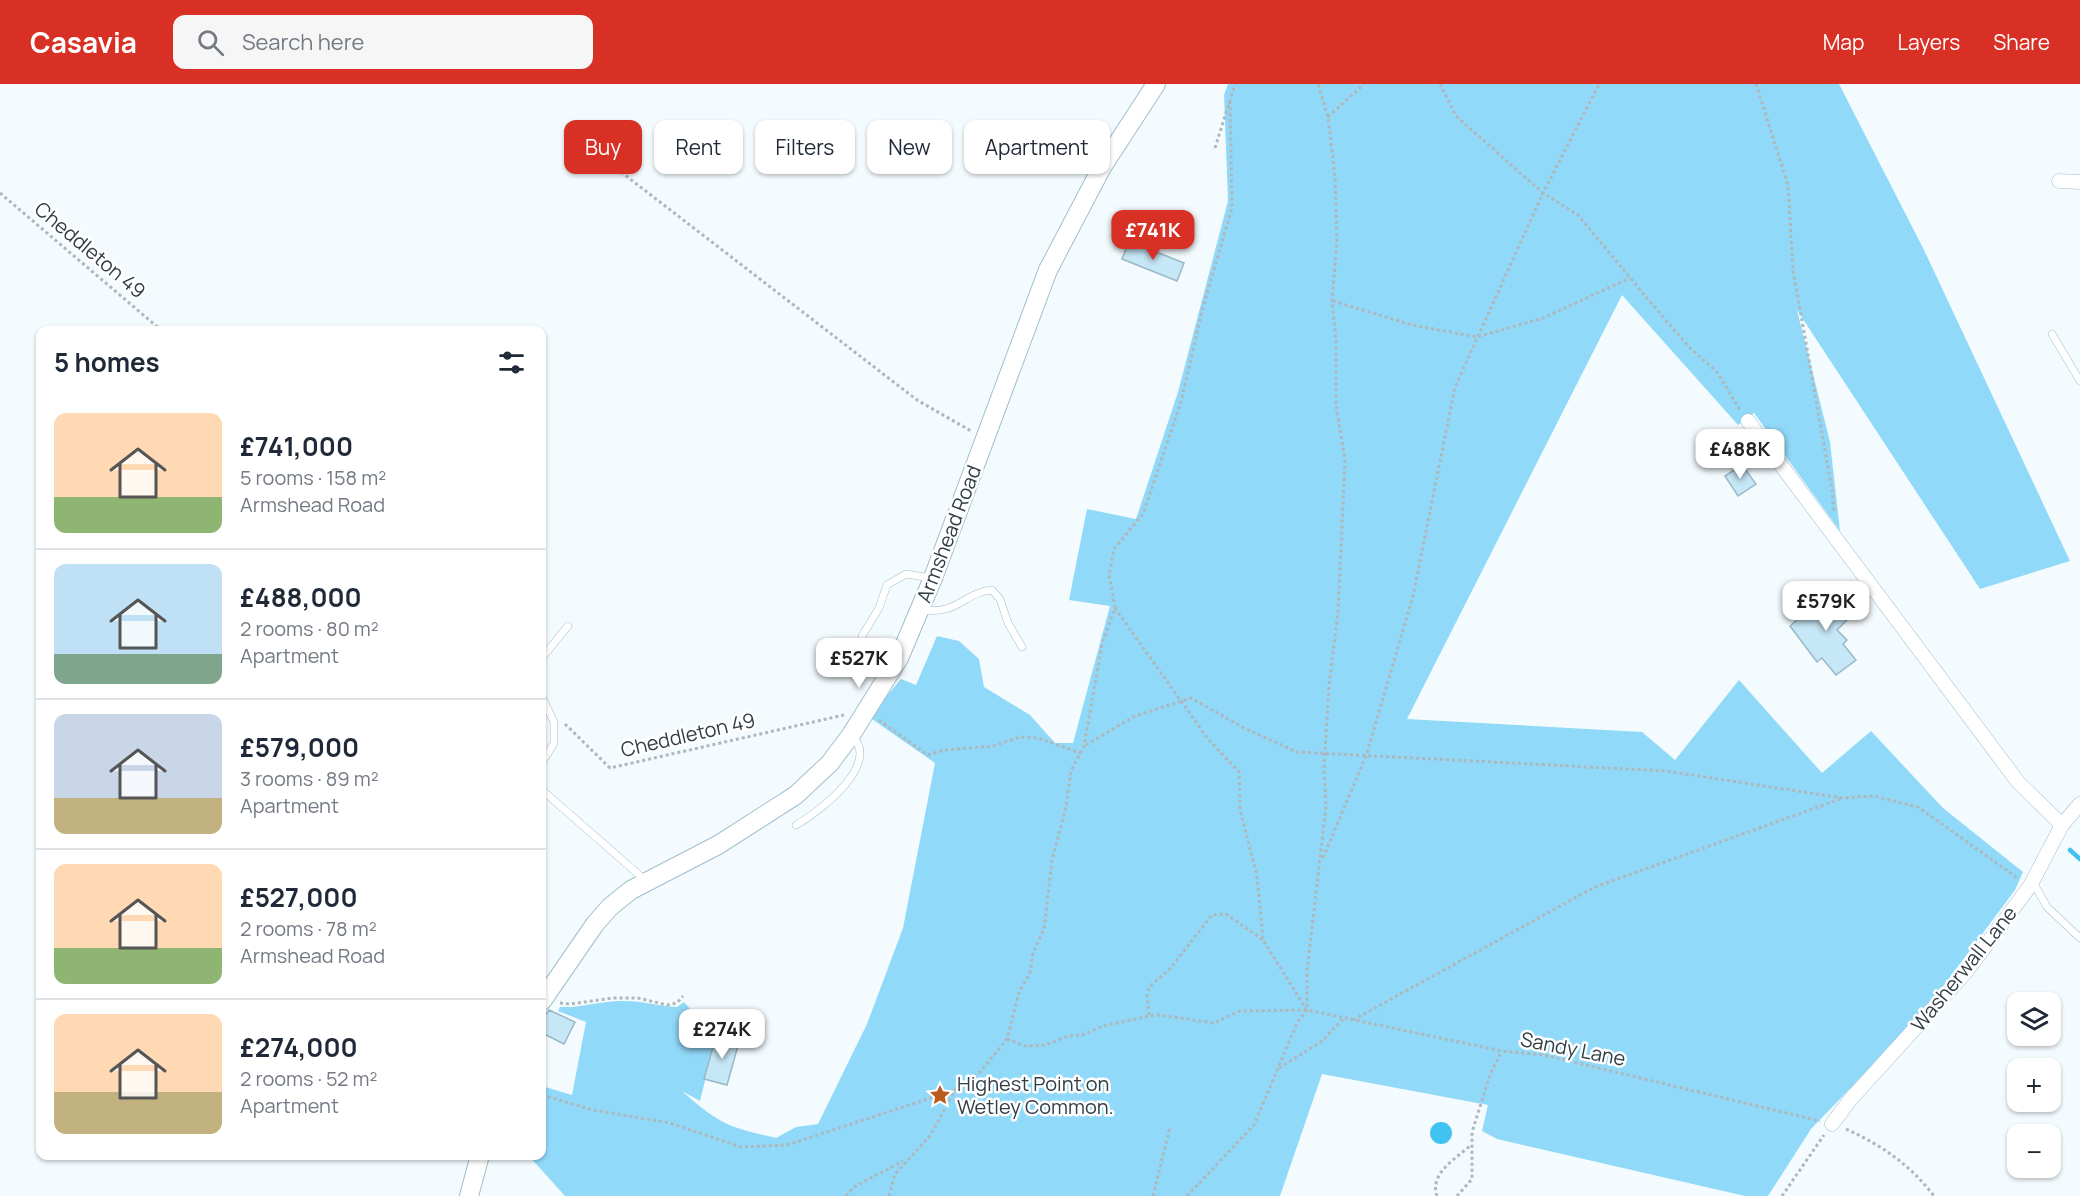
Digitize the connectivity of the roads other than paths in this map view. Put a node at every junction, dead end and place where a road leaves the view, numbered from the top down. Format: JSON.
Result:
{"nodes":[{"id":1,"x":1156,"y":84,"type":"edge"},
{"id":2,"x":2059,"y":181,"type":"dead end"},
{"id":3,"x":2080,"y":182,"type":"edge"},
{"id":4,"x":2052,"y":334,"type":"dead end"},
{"id":5,"x":2080,"y":381,"type":"edge"},
{"id":6,"x":1748,"y":421,"type":"road end"},
{"id":7,"x":933,"y":578,"type":"junction"},
{"id":8,"x":920,"y":609,"type":"junction"},
{"id":9,"x":568,"y":626,"type":"dead end"},
{"id":10,"x":862,"y":636,"type":"dead end"},
{"id":11,"x":1022,"y":647,"type":"dead end"},
{"id":12,"x":546,"y":653,"type":"edge"},
{"id":13,"x":546,"y":707,"type":"edge"},
{"id":14,"x":851,"y":735,"type":"junction"},
{"id":15,"x":546,"y":756,"type":"edge"},
{"id":16,"x":546,"y":793,"type":"edge"},
{"id":17,"x":2080,"y":804,"type":"edge"},
{"id":18,"x":796,"y":825,"type":"dead end"},
{"id":19,"x":2062,"y":825,"type":"junction"},
{"id":20,"x":647,"y":881,"type":"junction"},
{"id":21,"x":2031,"y":884,"type":"junction"},
{"id":22,"x":2080,"y":938,"type":"edge"},
{"id":23,"x":546,"y":995,"type":"edge"},
{"id":24,"x":1832,"y":1124,"type":"road end"},
{"id":25,"x":479,"y":1160,"type":"edge"},
{"id":26,"x":469,"y":1196,"type":"edge"}],
"edges":[{"from":1,"to":7,"type":"street","name":"Armshead Road"},
{"from":2,"to":3,"type":"street"},
{"from":4,"to":5,"type":"lane"},
{"from":6,"to":19,"type":"street"},
{"from":7,"to":8,"type":"street","name":"Armshead Road"},
{"from":7,"to":10,"type":"lane"},
{"from":8,"to":11,"type":"lane"},
{"from":8,"to":14,"type":"street","name":"Armshead Road"},
{"from":9,"to":12,"type":"lane"},
{"from":13,"to":15,"type":"lane"},
{"from":14,"to":18,"type":"lane"},
{"from":14,"to":20,"type":"street","name":"Armshead Road"},
{"from":16,"to":20,"type":"lane"},
{"from":17,"to":19,"type":"street","name":"Washerwall Lane"},
{"from":19,"to":21,"type":"street","name":"Washerwall Lane"},
{"from":20,"to":23,"type":"street","name":"Armshead Road"},
{"from":21,"to":22,"type":"lane"},
{"from":21,"to":24,"type":"street","name":"Washerwall Lane"},
{"from":25,"to":26,"type":"street"}]}
